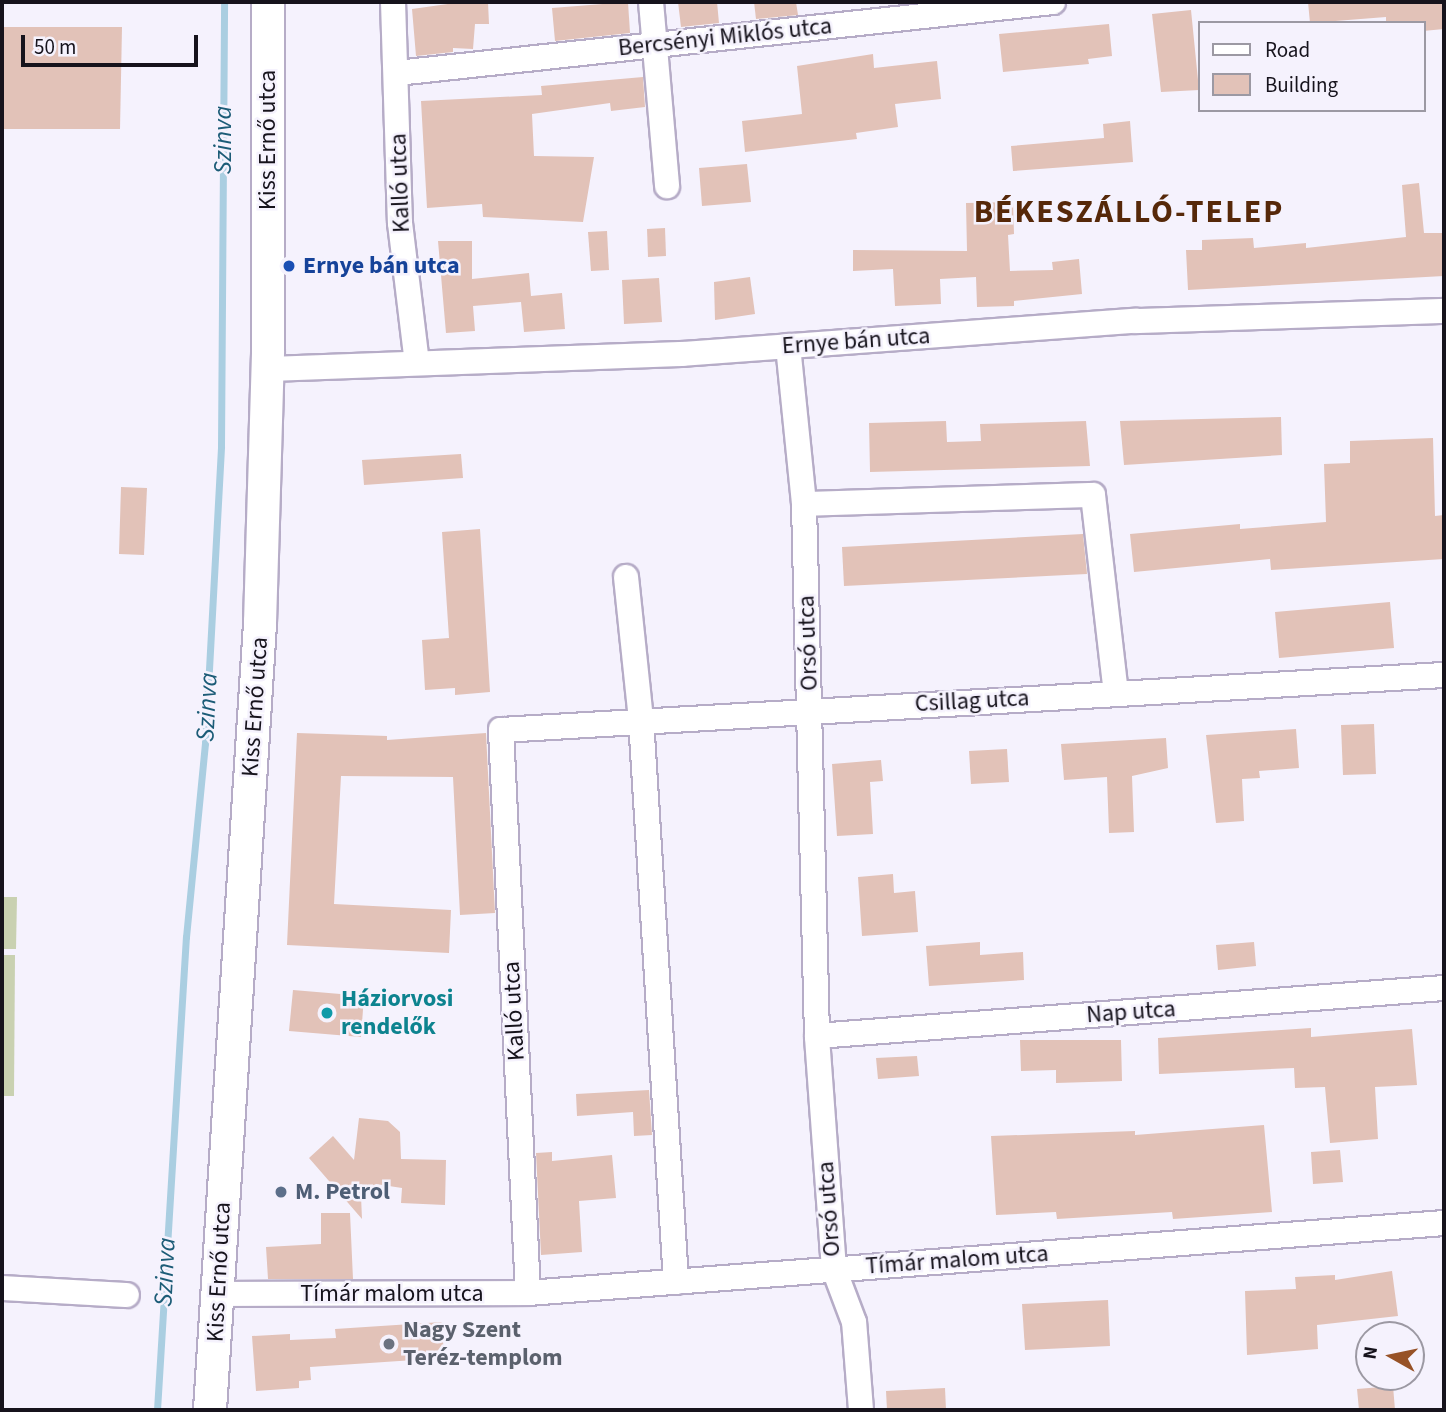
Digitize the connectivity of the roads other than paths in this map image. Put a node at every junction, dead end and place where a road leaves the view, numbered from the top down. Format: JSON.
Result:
{"nodes":[{"id":1,"x":268,"y":2,"type":"edge"},
{"id":2,"x":393,"y":2,"type":"edge"},
{"id":3,"x":651,"y":2,"type":"edge"},
{"id":4,"x":1053,"y":2,"type":"edge"},
{"id":5,"x":655,"y":45,"type":"junction"},
{"id":6,"x":397,"y":74,"type":"junction"},
{"id":7,"x":667,"y":186,"type":"dead end"},
{"id":8,"x":1444,"y":311,"type":"edge"},
{"id":9,"x":788,"y":346,"type":"junction"},
{"id":10,"x":417,"y":363,"type":"junction"},
{"id":11,"x":268,"y":369,"type":"junction"},
{"id":12,"x":804,"y":504,"type":"junction"},
{"id":13,"x":626,"y":577,"type":"dead end"},
{"id":14,"x":1444,"y":675,"type":"edge"},
{"id":15,"x":1116,"y":693,"type":"junction"},
{"id":16,"x":810,"y":710,"type":"junction"},
{"id":17,"x":641,"y":719,"type":"junction"},
{"id":18,"x":501,"y":730,"type":"joint"},
{"id":19,"x":1444,"y":988,"type":"edge"},
{"id":20,"x":817,"y":1036,"type":"junction"},
{"id":21,"x":1444,"y":1223,"type":"edge"},
{"id":22,"x":834,"y":1269,"type":"junction"},
{"id":23,"x":676,"y":1282,"type":"junction"},
{"id":24,"x":2,"y":1288,"type":"edge"},
{"id":25,"x":528,"y":1293,"type":"junction"},
{"id":26,"x":219,"y":1294,"type":"junction"},
{"id":27,"x":127,"y":1295,"type":"dead end"},
{"id":28,"x":210,"y":1410,"type":"edge"},
{"id":29,"x":862,"y":1410,"type":"edge"}],
"edges":[{"from":1,"to":11,"type":"street","name":"Kiss Ernő utca"},
{"from":2,"to":6,"type":"street","name":"Kalló utca"},
{"from":3,"to":5,"type":"street"},
{"from":4,"to":5,"type":"street","name":"Bercsényi Miklós utca"},
{"from":5,"to":6,"type":"street","name":"Bercsényi Miklós utca"},
{"from":5,"to":7,"type":"street"},
{"from":6,"to":10,"type":"street","name":"Kalló utca"},
{"from":8,"to":9,"type":"street","name":"Ernye bán utca"},
{"from":9,"to":10,"type":"street","name":"Ernye bán utca"},
{"from":9,"to":12,"type":"street","name":"Orsó utca"},
{"from":10,"to":11,"type":"street","name":"Ernye bán utca"},
{"from":11,"to":26,"type":"street","name":"Kiss Ernő utca"},
{"from":12,"to":15,"type":"street"},
{"from":12,"to":16,"type":"street","name":"Orsó utca"},
{"from":13,"to":17,"type":"street"},
{"from":14,"to":15,"type":"street","name":"Csillag utca"},
{"from":15,"to":16,"type":"street","name":"Csillag utca"},
{"from":16,"to":17,"type":"street","name":"Csillag utca"},
{"from":16,"to":20,"type":"street","name":"Orsó utca"},
{"from":17,"to":18,"type":"street","name":"Csillag utca"},
{"from":17,"to":23,"type":"street"},
{"from":18,"to":25,"type":"street","name":"Kalló utca"},
{"from":19,"to":20,"type":"street","name":"Nap utca"},
{"from":20,"to":22,"type":"street","name":"Orsó utca"},
{"from":21,"to":22,"type":"street","name":"Tímár malom utca"},
{"from":22,"to":23,"type":"street","name":"Tímár malom utca"},
{"from":22,"to":29,"type":"street","name":"Orsó utca"},
{"from":23,"to":25,"type":"street","name":"Tímár malom utca"},
{"from":24,"to":27,"type":"street"},
{"from":25,"to":26,"type":"street","name":"Tímár malom utca"},
{"from":26,"to":28,"type":"street","name":"Kiss Ernő utca"}]}
